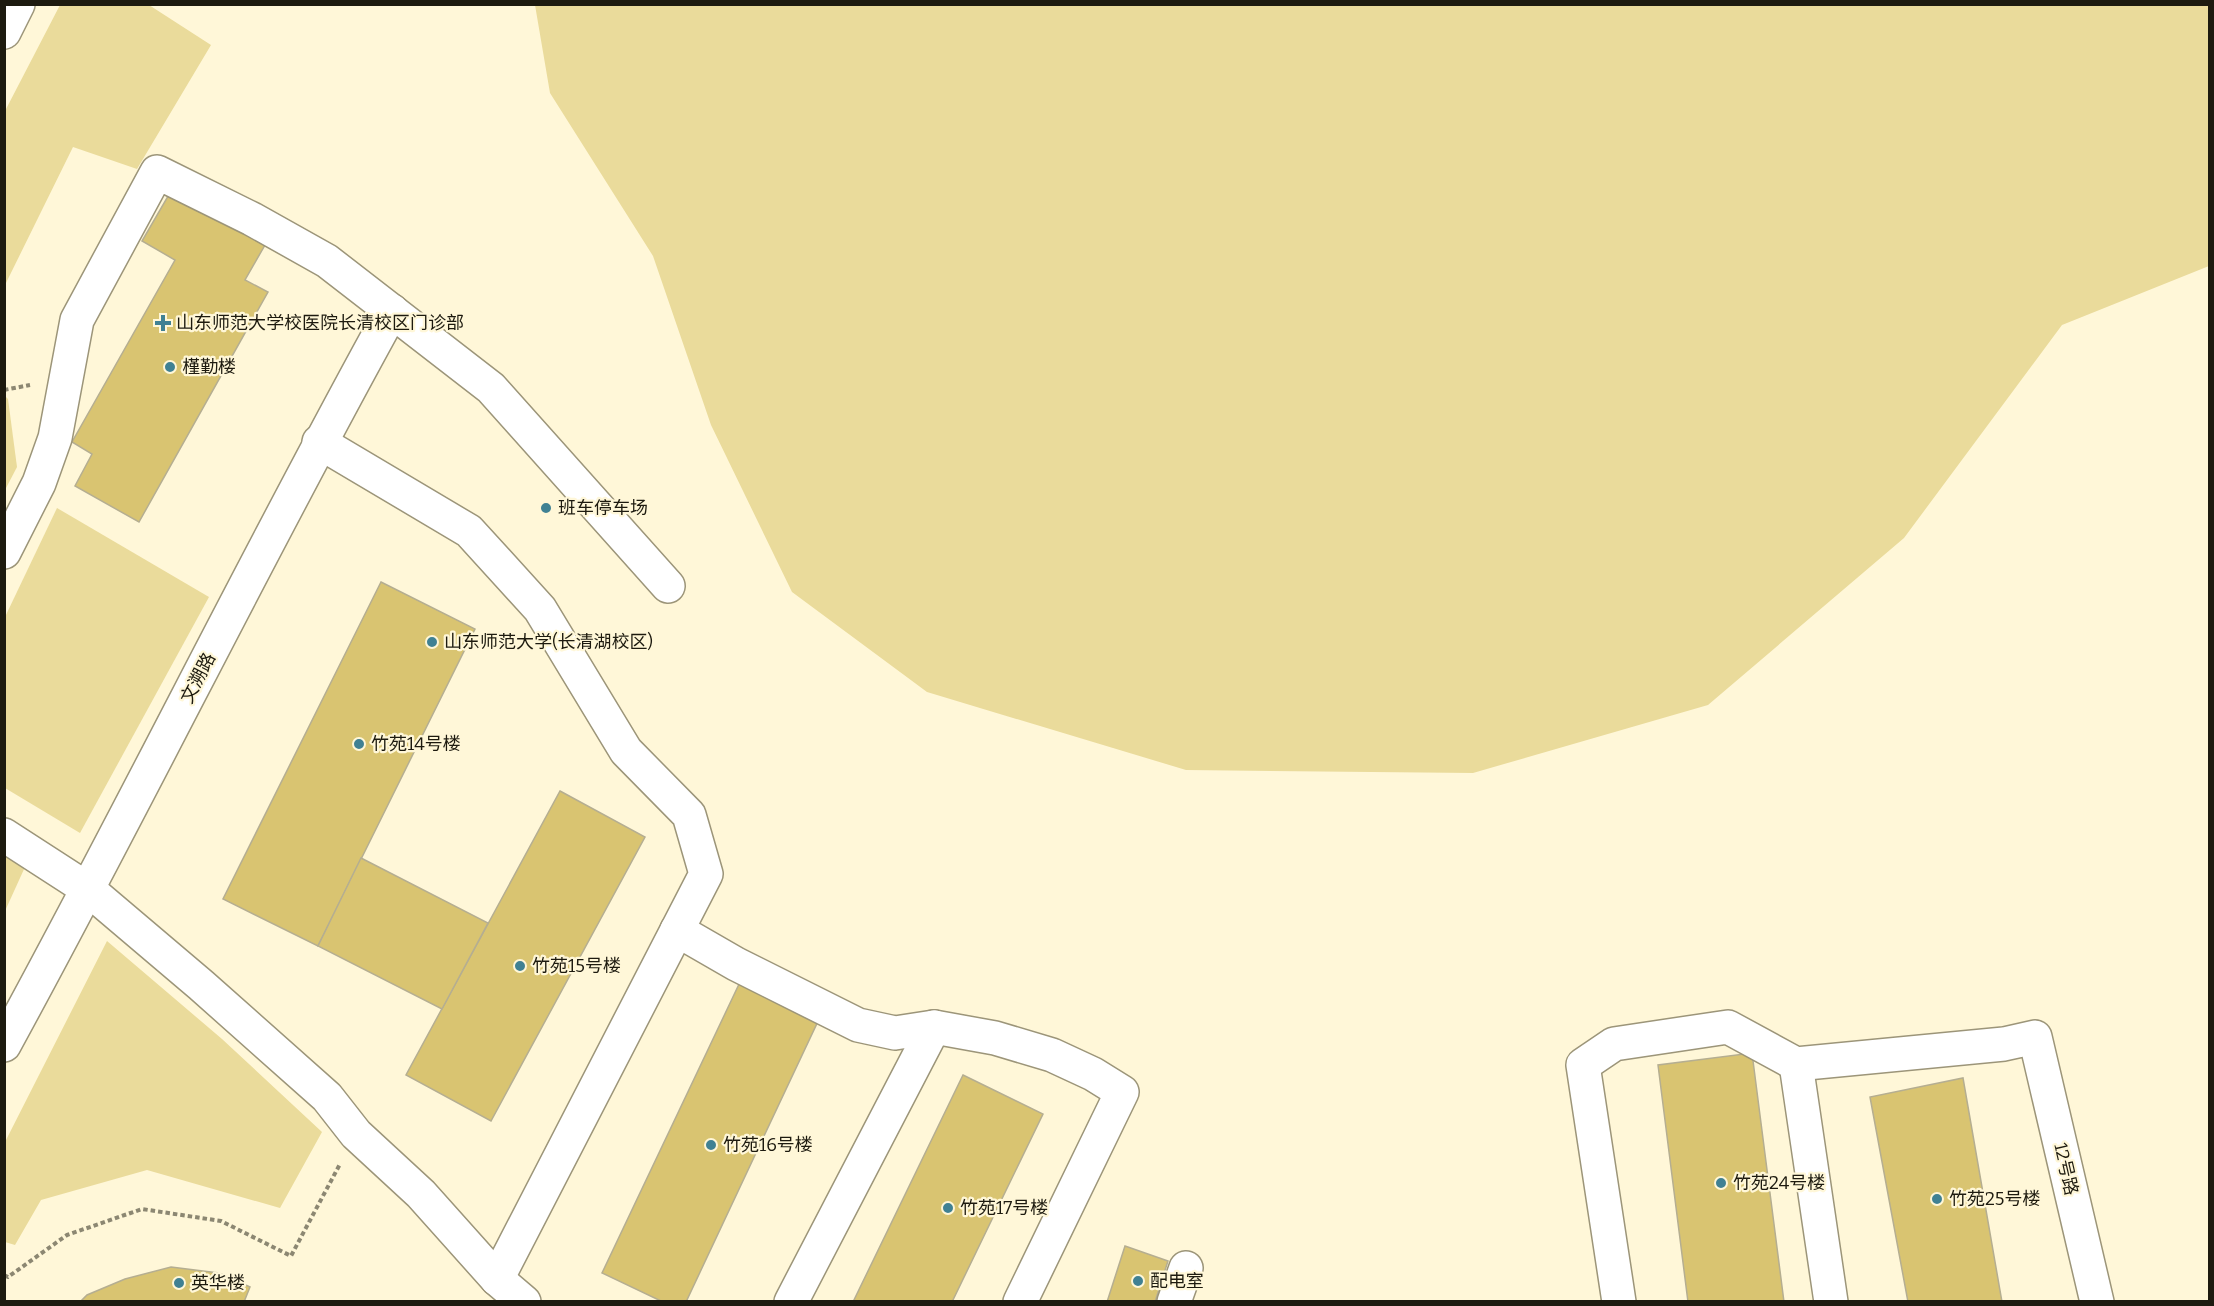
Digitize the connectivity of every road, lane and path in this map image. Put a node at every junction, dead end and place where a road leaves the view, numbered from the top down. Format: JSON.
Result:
{"nodes":[{"id":1,"x":18,"y":4,"type":"edge"},
{"id":2,"x":4,"y":32,"type":"edge"},
{"id":3,"x":392,"y":311,"type":"junction"},
{"id":4,"x":319,"y":442,"type":"junction"},
{"id":5,"x":4,"y":552,"type":"edge"},
{"id":6,"x":668,"y":586,"type":"dead end"},
{"id":7,"x":4,"y":836,"type":"edge"},
{"id":8,"x":89,"y":890,"type":"junction"},
{"id":9,"x":677,"y":930,"type":"junction"},
{"id":10,"x":934,"y":1027,"type":"junction"},
{"id":11,"x":4,"y":1045,"type":"edge"},
{"id":12,"x":1796,"y":1064,"type":"junction"},
{"id":13,"x":356,"y":1134,"type":"junction"},
{"id":14,"x":1186,"y":1268,"type":"dead end"},
{"id":15,"x":4,"y":1275,"type":"edge"},
{"id":16,"x":497,"y":1279,"type":"junction"},
{"id":17,"x":524,"y":1302,"type":"edge"},
{"id":18,"x":791,"y":1302,"type":"edge"},
{"id":19,"x":1020,"y":1302,"type":"edge"},
{"id":20,"x":1174,"y":1302,"type":"edge"},
{"id":21,"x":1619,"y":1302,"type":"edge"},
{"id":22,"x":1832,"y":1302,"type":"edge"},
{"id":23,"x":2097,"y":1302,"type":"edge"}],
"edges":[{"from":1,"to":2,"type":"street"},
{"from":3,"to":4,"type":"street","name":"文溯路"},
{"from":3,"to":5,"type":"street"},
{"from":3,"to":6,"type":"street"},
{"from":4,"to":8,"type":"street","name":"文溯路"},
{"from":4,"to":9,"type":"street"},
{"from":7,"to":8,"type":"street"},
{"from":8,"to":11,"type":"street","name":"文溯路"},
{"from":8,"to":13,"type":"street"},
{"from":9,"to":10,"type":"street"},
{"from":9,"to":16,"type":"street"},
{"from":10,"to":18,"type":"street"},
{"from":10,"to":19,"type":"street"},
{"from":12,"to":21,"type":"street"},
{"from":12,"to":22,"type":"street"},
{"from":12,"to":23,"type":"street","name":"12号路"},
{"from":13,"to":15,"type":"path"},
{"from":13,"to":16,"type":"street"},
{"from":14,"to":20,"type":"street"},
{"from":16,"to":17,"type":"street"}]}
